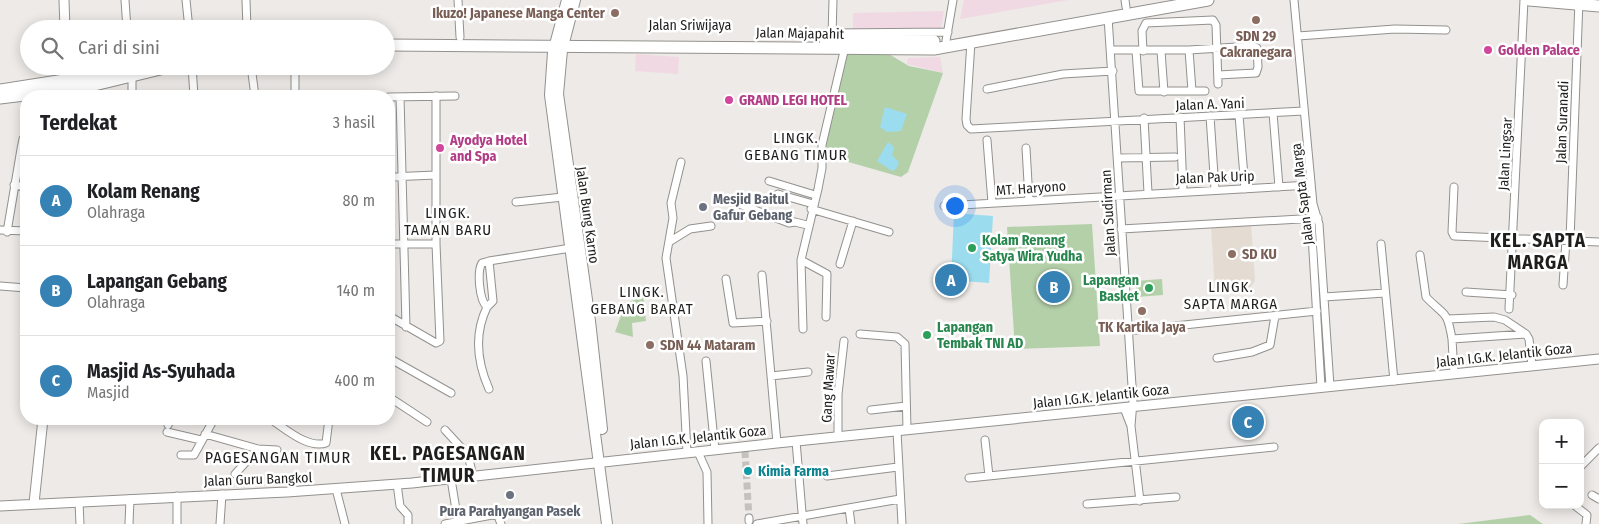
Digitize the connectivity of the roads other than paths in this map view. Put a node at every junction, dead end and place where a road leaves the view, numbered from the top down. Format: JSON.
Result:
{"nodes":[{"id":1,"x":64,"y":0,"type":"edge"},
{"id":2,"x":125,"y":0,"type":"edge"},
{"id":3,"x":186,"y":0,"type":"edge"},
{"id":4,"x":246,"y":0,"type":"edge"},
{"id":5,"x":458,"y":0,"type":"edge"},
{"id":6,"x":566,"y":0,"type":"edge"},
{"id":7,"x":575,"y":0,"type":"edge"},
{"id":8,"x":833,"y":0,"type":"edge"},
{"id":9,"x":953,"y":0,"type":"edge"},
{"id":10,"x":1170,"y":0,"type":"edge"},
{"id":11,"x":1208,"y":0,"type":"edge"},
{"id":12,"x":1294,"y":0,"type":"edge"},
{"id":13,"x":1524,"y":0,"type":"edge"},
{"id":14,"x":1529,"y":0,"type":"edge"},
{"id":15,"x":1579,"y":2,"type":"edge"},
{"id":16,"x":1125,"y":3,"type":"edge"},
{"id":17,"x":1599,"y":6,"type":"edge"},
{"id":18,"x":1108,"y":18,"type":"junction"},
{"id":19,"x":65,"y":20,"type":"edge"},
{"id":20,"x":126,"y":20,"type":"edge"},
{"id":21,"x":188,"y":20,"type":"edge"},
{"id":22,"x":247,"y":20,"type":"edge"},
{"id":23,"x":1042,"y":26,"type":"junction"},
{"id":24,"x":1446,"y":30,"type":"dead end"},
{"id":25,"x":947,"y":36,"type":"junction"},
{"id":26,"x":1298,"y":36,"type":"junction"},
{"id":27,"x":460,"y":37,"type":"junction"},
{"id":28,"x":395,"y":39,"type":"edge"},
{"id":29,"x":828,"y":40,"type":"junction"},
{"id":30,"x":404,"y":41,"type":"junction"},
{"id":31,"x":560,"y":42,"type":"junction"},
{"id":32,"x":972,"y":42,"type":"junction"},
{"id":33,"x":395,"y":43,"type":"edge"},
{"id":34,"x":846,"y":45,"type":"junction"},
{"id":35,"x":1217,"y":48,"type":"junction"},
{"id":36,"x":1111,"y":50,"type":"junction"},
{"id":37,"x":1188,"y":50,"type":"junction"},
{"id":38,"x":1140,"y":51,"type":"junction"},
{"id":39,"x":1161,"y":51,"type":"junction"},
{"id":40,"x":1113,"y":71,"type":"junction"},
{"id":41,"x":1218,"y":74,"type":"junction"},
{"id":42,"x":69,"y":75,"type":"edge"},
{"id":43,"x":117,"y":75,"type":"edge"},
{"id":44,"x":130,"y":75,"type":"edge"},
{"id":45,"x":193,"y":75,"type":"edge"},
{"id":46,"x":252,"y":75,"type":"edge"},
{"id":47,"x":296,"y":75,"type":"edge"},
{"id":48,"x":1218,"y":84,"type":"dead end"},
{"id":49,"x":987,"y":88,"type":"dead end"},
{"id":50,"x":71,"y":89,"type":"edge"},
{"id":51,"x":0,"y":90,"type":"edge"},
{"id":52,"x":132,"y":90,"type":"edge"},
{"id":53,"x":194,"y":90,"type":"edge"},
{"id":54,"x":254,"y":90,"type":"edge"},
{"id":55,"x":296,"y":90,"type":"edge"},
{"id":56,"x":1192,"y":91,"type":"junction"},
{"id":57,"x":1205,"y":91,"type":"dead end"},
{"id":58,"x":1164,"y":92,"type":"junction"},
{"id":59,"x":20,"y":95,"type":"edge"},
{"id":60,"x":436,"y":96,"type":"junction"},
{"id":61,"x":455,"y":96,"type":"dead end"},
{"id":62,"x":395,"y":97,"type":"edge"},
{"id":63,"x":400,"y":97,"type":"junction"},
{"id":64,"x":0,"y":98,"type":"edge"},
{"id":65,"x":1304,"y":110,"type":"junction"},
{"id":66,"x":1273,"y":113,"type":"junction"},
{"id":67,"x":1239,"y":115,"type":"junction"},
{"id":68,"x":1210,"y":116,"type":"junction"},
{"id":69,"x":1180,"y":117,"type":"junction"},
{"id":70,"x":1144,"y":118,"type":"junction"},
{"id":71,"x":1116,"y":121,"type":"junction"},
{"id":72,"x":987,"y":140,"type":"dead end"},
{"id":73,"x":1026,"y":148,"type":"dead end"},
{"id":74,"x":20,"y":152,"type":"edge"},
{"id":75,"x":1146,"y":156,"type":"junction"},
{"id":76,"x":1175,"y":157,"type":"dead end"},
{"id":77,"x":1118,"y":158,"type":"junction"},
{"id":78,"x":681,"y":162,"type":"dead end"},
{"id":79,"x":436,"y":175,"type":"junction"},
{"id":80,"x":402,"y":176,"type":"junction"},
{"id":81,"x":564,"y":176,"type":"junction"},
{"id":82,"x":395,"y":177,"type":"edge"},
{"id":83,"x":770,"y":181,"type":"dead end"},
{"id":84,"x":14,"y":185,"type":"junction"},
{"id":85,"x":1311,"y":185,"type":"junction"},
{"id":86,"x":20,"y":186,"type":"edge"},
{"id":87,"x":1278,"y":187,"type":"junction"},
{"id":88,"x":1454,"y":187,"type":"dead end"},
{"id":89,"x":1245,"y":189,"type":"junction"},
{"id":90,"x":1214,"y":190,"type":"junction"},
{"id":91,"x":1183,"y":191,"type":"junction"},
{"id":92,"x":1148,"y":193,"type":"junction"},
{"id":93,"x":778,"y":194,"type":"dead end"},
{"id":94,"x":1120,"y":194,"type":"junction"},
{"id":95,"x":815,"y":195,"type":"junction"},
{"id":96,"x":563,"y":197,"type":"junction"},
{"id":97,"x":723,"y":198,"type":"dead end"},
{"id":98,"x":1030,"y":200,"type":"junction"},
{"id":99,"x":516,"y":202,"type":"dead end"},
{"id":100,"x":992,"y":203,"type":"junction"},
{"id":101,"x":944,"y":206,"type":"dead end"},
{"id":102,"x":812,"y":207,"type":"junction"},
{"id":103,"x":1315,"y":218,"type":"junction"},
{"id":104,"x":853,"y":221,"type":"junction"},
{"id":105,"x":808,"y":225,"type":"junction"},
{"id":106,"x":711,"y":226,"type":"dead end"},
{"id":107,"x":1121,"y":229,"type":"junction"},
{"id":108,"x":3,"y":231,"type":"edge"},
{"id":109,"x":20,"y":231,"type":"edge"},
{"id":110,"x":889,"y":232,"type":"dead end"},
{"id":111,"x":1514,"y":238,"type":"junction"},
{"id":112,"x":1568,"y":240,"type":"junction"},
{"id":113,"x":669,"y":242,"type":"junction"},
{"id":114,"x":1599,"y":242,"type":"edge"},
{"id":115,"x":395,"y":244,"type":"edge"},
{"id":116,"x":405,"y":244,"type":"junction"},
{"id":117,"x":436,"y":244,"type":"junction"},
{"id":118,"x":1381,"y":244,"type":"dead end"},
{"id":119,"x":571,"y":248,"type":"junction"},
{"id":120,"x":801,"y":255,"type":"junction"},
{"id":121,"x":1420,"y":255,"type":"dead end"},
{"id":122,"x":840,"y":264,"type":"dead end"},
{"id":123,"x":762,"y":275,"type":"dead end"},
{"id":124,"x":726,"y":279,"type":"dead end"},
{"id":125,"x":1563,"y":285,"type":"dead end"},
{"id":126,"x":0,"y":286,"type":"edge"},
{"id":127,"x":20,"y":288,"type":"edge"},
{"id":128,"x":1466,"y":292,"type":"dead end"},
{"id":129,"x":1386,"y":293,"type":"junction"},
{"id":130,"x":1512,"y":295,"type":"junction"},
{"id":131,"x":1324,"y":297,"type":"junction"},
{"id":132,"x":1509,"y":309,"type":"dead end"},
{"id":133,"x":584,"y":311,"type":"junction"},
{"id":134,"x":1317,"y":311,"type":"junction"},
{"id":135,"x":1275,"y":316,"type":"junction"},
{"id":136,"x":826,"y":317,"type":"dead end"},
{"id":137,"x":1448,"y":319,"type":"junction"},
{"id":138,"x":395,"y":320,"type":"edge"},
{"id":139,"x":767,"y":322,"type":"junction"},
{"id":140,"x":406,"y":327,"type":"junction"},
{"id":141,"x":802,"y":329,"type":"dead end"},
{"id":142,"x":1127,"y":331,"type":"junction"},
{"id":143,"x":860,"y":334,"type":"dead end"},
{"id":144,"x":1526,"y":334,"type":"junction"},
{"id":145,"x":1452,"y":339,"type":"junction"},
{"id":146,"x":844,"y":341,"type":"dead end"},
{"id":147,"x":1323,"y":349,"type":"junction"},
{"id":148,"x":1217,"y":358,"type":"dead end"},
{"id":149,"x":1599,"y":359,"type":"edge"},
{"id":150,"x":395,"y":361,"type":"edge"},
{"id":151,"x":706,"y":361,"type":"dead end"},
{"id":152,"x":1532,"y":365,"type":"junction"},
{"id":153,"x":808,"y":372,"type":"dead end"},
{"id":154,"x":1454,"y":374,"type":"junction"},
{"id":155,"x":771,"y":376,"type":"junction"},
{"id":156,"x":1394,"y":381,"type":"junction"},
{"id":157,"x":1325,"y":387,"type":"junction"},
{"id":158,"x":488,"y":389,"type":"dead end"},
{"id":159,"x":451,"y":393,"type":"dead end"},
{"id":160,"x":395,"y":401,"type":"edge"},
{"id":161,"x":906,"y":406,"type":"junction"},
{"id":162,"x":1128,"y":408,"type":"junction"},
{"id":163,"x":870,"y":410,"type":"dead end"},
{"id":164,"x":427,"y":422,"type":"dead end"},
{"id":165,"x":42,"y":425,"type":"edge"},
{"id":166,"x":169,"y":425,"type":"edge"},
{"id":167,"x":210,"y":425,"type":"edge"},
{"id":168,"x":280,"y":425,"type":"edge"},
{"id":169,"x":329,"y":425,"type":"edge"},
{"id":170,"x":445,"y":430,"type":"dead end"},
{"id":171,"x":902,"y":430,"type":"junction"},
{"id":172,"x":203,"y":437,"type":"junction"},
{"id":173,"x":838,"y":437,"type":"junction"},
{"id":174,"x":985,"y":440,"type":"dead end"},
{"id":175,"x":796,"y":442,"type":"junction"},
{"id":176,"x":777,"y":443,"type":"junction"},
{"id":177,"x":1274,"y":447,"type":"dead end"},
{"id":178,"x":1599,"y":448,"type":"edge"},
{"id":179,"x":258,"y":449,"type":"junction"},
{"id":180,"x":277,"y":450,"type":"dead end"},
{"id":181,"x":715,"y":450,"type":"junction"},
{"id":182,"x":698,"y":452,"type":"junction"},
{"id":183,"x":687,"y":453,"type":"junction"},
{"id":184,"x":181,"y":455,"type":"dead end"},
{"id":185,"x":602,"y":462,"type":"junction"},
{"id":186,"x":1136,"y":462,"type":"junction"},
{"id":187,"x":1583,"y":464,"type":"edge"},
{"id":188,"x":898,"y":468,"type":"junction"},
{"id":189,"x":235,"y":474,"type":"dead end"},
{"id":190,"x":473,"y":476,"type":"junction"},
{"id":191,"x":827,"y":476,"type":"dead end"},
{"id":192,"x":989,"y":476,"type":"junction"},
{"id":193,"x":969,"y":478,"type":"dead end"},
{"id":194,"x":451,"y":479,"type":"junction"},
{"id":195,"x":397,"y":484,"type":"junction"},
{"id":196,"x":336,"y":489,"type":"junction"},
{"id":197,"x":222,"y":494,"type":"junction"},
{"id":198,"x":177,"y":496,"type":"junction"},
{"id":199,"x":1176,"y":497,"type":"dead end"},
{"id":200,"x":130,"y":499,"type":"junction"},
{"id":201,"x":900,"y":499,"type":"junction"},
{"id":202,"x":1140,"y":501,"type":"junction"},
{"id":203,"x":80,"y":502,"type":"junction"},
{"id":204,"x":34,"y":503,"type":"junction"},
{"id":205,"x":1087,"y":504,"type":"dead end"},
{"id":206,"x":0,"y":506,"type":"edge"},
{"id":207,"x":849,"y":508,"type":"junction"},
{"id":208,"x":1579,"y":509,"type":"edge"},
{"id":209,"x":479,"y":521,"type":"edge"},
{"id":210,"x":803,"y":521,"type":"edge"},
{"id":211,"x":458,"y":522,"type":"junction"},
{"id":212,"x":80,"y":524,"type":"edge"},
{"id":213,"x":129,"y":524,"type":"edge"},
{"id":214,"x":177,"y":524,"type":"edge"},
{"id":215,"x":220,"y":524,"type":"edge"},
{"id":216,"x":344,"y":524,"type":"edge"},
{"id":217,"x":408,"y":524,"type":"edge"},
{"id":218,"x":445,"y":524,"type":"edge"},
{"id":219,"x":501,"y":524,"type":"edge"},
{"id":220,"x":607,"y":524,"type":"edge"},
{"id":221,"x":614,"y":524,"type":"edge"},
{"id":222,"x":708,"y":524,"type":"edge"},
{"id":223,"x":757,"y":524,"type":"edge"},
{"id":224,"x":851,"y":524,"type":"edge"},
{"id":225,"x":902,"y":524,"type":"edge"},
{"id":226,"x":1586,"y":524,"type":"edge"}],
"edges":[{"from":1,"to":19,"type":"street"},
{"from":2,"to":20,"type":"street"},
{"from":3,"to":21,"type":"street"},
{"from":4,"to":22,"type":"street"},
{"from":5,"to":27,"type":"street"},
{"from":6,"to":31,"type":"main road"},
{"from":7,"to":31,"type":"main road","name":"Jalan Bung Karno"},
{"from":8,"to":29,"type":"street"},
{"from":9,"to":25,"type":"street"},
{"from":10,"to":16,"type":"main road","name":"Jalan Sriwijaya"},
{"from":11,"to":18,"type":"main road","name":"Jalan Majapahit"},
{"from":12,"to":26,"type":"street","name":"Jalan Sapta Marga"},
{"from":13,"to":111,"type":"street","name":"Jalan Lingsar"},
{"from":14,"to":15,"type":"main road"},
{"from":15,"to":17,"type":"main road"},
{"from":15,"to":112,"type":"street","name":"Jalan Suranadi"},
{"from":16,"to":23,"type":"main road","name":"Jalan Sriwijaya"},
{"from":18,"to":23,"type":"main road","name":"Jalan Majapahit"},
{"from":18,"to":36,"type":"street","name":"Jalan Sudirman"},
{"from":23,"to":25,"type":"main road","name":"Jalan Sriwijaya"},
{"from":23,"to":32,"type":"main road","name":"Jalan Majapahit"},
{"from":24,"to":26,"type":"street"},
{"from":25,"to":29,"type":"street"},
{"from":25,"to":34,"type":"main road","name":"Jalan Sriwijaya"},
{"from":26,"to":65,"type":"street","name":"Jalan Sapta Marga"},
{"from":27,"to":30,"type":"main road","name":"Jalan Sriwijaya"},
{"from":27,"to":31,"type":"main road","name":"Jalan Sriwijaya"},
{"from":28,"to":30,"type":"main road","name":"Jalan Sriwijaya"},
{"from":29,"to":31,"type":"main road","name":"Jalan Sriwijaya"},
{"from":29,"to":34,"type":"main road","name":"Jalan Sriwijaya"},
{"from":30,"to":31,"type":"main road"},
{"from":30,"to":33,"type":"main road"},
{"from":31,"to":81,"type":"main road","name":"Jalan Bung Karno"},
{"from":32,"to":34,"type":"main road","name":"Jalan Majapahit"},
{"from":32,"to":71,"type":"street","name":"Jalan A. Yani"},
{"from":34,"to":95,"type":"street"},
{"from":35,"to":37,"type":"street"},
{"from":35,"to":38,"type":"street"},
{"from":35,"to":41,"type":"street"},
{"from":35,"to":41,"type":"street"},
{"from":36,"to":38,"type":"street"},
{"from":36,"to":40,"type":"street","name":"Jalan Sudirman"},
{"from":37,"to":39,"type":"street"},
{"from":37,"to":56,"type":"street"},
{"from":38,"to":39,"type":"street"},
{"from":38,"to":58,"type":"street"},
{"from":39,"to":58,"type":"street"},
{"from":40,"to":49,"type":"street"},
{"from":40,"to":71,"type":"street","name":"Jalan Sudirman"},
{"from":41,"to":48,"type":"street"},
{"from":42,"to":50,"type":"street"},
{"from":43,"to":50,"type":"main road"},
{"from":44,"to":52,"type":"street"},
{"from":45,"to":53,"type":"street"},
{"from":46,"to":54,"type":"street"},
{"from":47,"to":55,"type":"street"},
{"from":50,"to":51,"type":"main road"},
{"from":56,"to":57,"type":"street"},
{"from":56,"to":58,"type":"street"},
{"from":59,"to":64,"type":"main road"},
{"from":60,"to":61,"type":"street"},
{"from":60,"to":63,"type":"street"},
{"from":60,"to":79,"type":"street"},
{"from":62,"to":63,"type":"street"},
{"from":63,"to":80,"type":"street"},
{"from":65,"to":66,"type":"street","name":"Jalan A. Yani"},
{"from":65,"to":85,"type":"street","name":"Jalan Sapta Marga"},
{"from":66,"to":67,"type":"street","name":"Jalan A. Yani"},
{"from":66,"to":87,"type":"street"},
{"from":67,"to":68,"type":"street","name":"Jalan A. Yani"},
{"from":67,"to":89,"type":"street"},
{"from":68,"to":69,"type":"street","name":"Jalan A. Yani"},
{"from":68,"to":90,"type":"street"},
{"from":69,"to":70,"type":"street","name":"Jalan A. Yani"},
{"from":69,"to":91,"type":"street"},
{"from":70,"to":71,"type":"street","name":"Jalan A. Yani"},
{"from":70,"to":75,"type":"street"},
{"from":71,"to":77,"type":"street","name":"Jalan Sudirman"},
{"from":72,"to":100,"type":"street"},
{"from":73,"to":98,"type":"street"},
{"from":74,"to":84,"type":"street"},
{"from":75,"to":76,"type":"street"},
{"from":75,"to":77,"type":"street"},
{"from":75,"to":92,"type":"street"},
{"from":77,"to":94,"type":"street","name":"Jalan Sudirman"},
{"from":78,"to":113,"type":"street"},
{"from":79,"to":80,"type":"street"},
{"from":79,"to":117,"type":"street"},
{"from":80,"to":82,"type":"street"},
{"from":80,"to":116,"type":"street"},
{"from":81,"to":96,"type":"main road"},
{"from":81,"to":133,"type":"main road","name":"Jalan Bung Karno"},
{"from":83,"to":95,"type":"street"},
{"from":84,"to":86,"type":"street"},
{"from":84,"to":108,"type":"street"},
{"from":85,"to":87,"type":"street","name":"Jalan Pak Urip"},
{"from":85,"to":103,"type":"street","name":"Jalan Sapta Marga"},
{"from":87,"to":89,"type":"street","name":"Jalan Pak Urip"},
{"from":88,"to":111,"type":"street"},
{"from":89,"to":90,"type":"street","name":"Jalan Pak Urip"},
{"from":90,"to":91,"type":"street","name":"Jalan Pak Urip"},
{"from":91,"to":92,"type":"street","name":"Jalan Pak Urip"},
{"from":92,"to":94,"type":"street","name":"Jalan Pak Urip"},
{"from":93,"to":102,"type":"street"},
{"from":94,"to":98,"type":"street","name":"MT. Haryono"},
{"from":94,"to":107,"type":"street","name":"Jalan Sudirman"},
{"from":95,"to":102,"type":"street"},
{"from":96,"to":99,"type":"street"},
{"from":96,"to":119,"type":"main road"},
{"from":97,"to":105,"type":"street"},
{"from":98,"to":100,"type":"street","name":"MT. Haryono"},
{"from":100,"to":101,"type":"street","name":"MT. Haryono"},
{"from":102,"to":104,"type":"street"},
{"from":102,"to":105,"type":"street"},
{"from":103,"to":107,"type":"street"},
{"from":103,"to":131,"type":"street","name":"Jalan Sapta Marga"},
{"from":103,"to":134,"type":"street"},
{"from":104,"to":110,"type":"street"},
{"from":104,"to":122,"type":"street"},
{"from":105,"to":120,"type":"street"},
{"from":106,"to":113,"type":"street"},
{"from":107,"to":142,"type":"street","name":"Jalan Sudirman"},
{"from":108,"to":109,"type":"street"},
{"from":111,"to":112,"type":"street"},
{"from":111,"to":130,"type":"street","name":"Jalan Lingsar"},
{"from":112,"to":114,"type":"street"},
{"from":112,"to":125,"type":"street","name":"Jalan Suranadi"},
{"from":113,"to":183,"type":"street"},
{"from":115,"to":116,"type":"street"},
{"from":116,"to":117,"type":"street"},
{"from":116,"to":140,"type":"street"},
{"from":117,"to":140,"type":"street"},
{"from":118,"to":129,"type":"street"},
{"from":119,"to":133,"type":"main road"},
{"from":119,"to":158,"type":"street"},
{"from":120,"to":136,"type":"street"},
{"from":120,"to":141,"type":"street"},
{"from":121,"to":137,"type":"street"},
{"from":123,"to":139,"type":"street"},
{"from":124,"to":139,"type":"street"},
{"from":126,"to":127,"type":"street"},
{"from":128,"to":130,"type":"street"},
{"from":129,"to":131,"type":"street"},
{"from":129,"to":156,"type":"street"},
{"from":130,"to":132,"type":"street","name":"Jalan Lingsar"},
{"from":131,"to":147,"type":"street","name":"Jalan Sapta Marga"},
{"from":133,"to":185,"type":"main road"},
{"from":134,"to":135,"type":"street"},
{"from":134,"to":147,"type":"street"},
{"from":135,"to":142,"type":"street"},
{"from":135,"to":148,"type":"street"},
{"from":137,"to":144,"type":"street"},
{"from":137,"to":145,"type":"street"},
{"from":138,"to":140,"type":"street"},
{"from":139,"to":155,"type":"street"},
{"from":142,"to":162,"type":"street","name":"Jalan Sudirman"},
{"from":143,"to":161,"type":"street"},
{"from":144,"to":145,"type":"street"},
{"from":144,"to":152,"type":"street"},
{"from":145,"to":154,"type":"street"},
{"from":146,"to":173,"type":"street","name":"Gang Mawar"},
{"from":147,"to":157,"type":"street"},
{"from":149,"to":152,"type":"street","name":"Jalan I.G.K. Jelantik Goza"},
{"from":150,"to":159,"type":"street"},
{"from":151,"to":181,"type":"street"},
{"from":152,"to":154,"type":"street","name":"Jalan I.G.K. Jelantik Goza"},
{"from":153,"to":155,"type":"street"},
{"from":154,"to":156,"type":"street","name":"Jalan I.G.K. Jelantik Goza"},
{"from":155,"to":176,"type":"street"},
{"from":156,"to":157,"type":"street","name":"Jalan I.G.K. Jelantik Goza"},
{"from":157,"to":162,"type":"street","name":"Jalan I.G.K. Jelantik Goza"},
{"from":160,"to":164,"type":"street"},
{"from":161,"to":163,"type":"street"},
{"from":161,"to":171,"type":"street"},
{"from":162,"to":171,"type":"street","name":"Jalan I.G.K. Jelantik Goza"},
{"from":162,"to":186,"type":"street","name":"Jalan Sudirman"},
{"from":165,"to":204,"type":"street"},
{"from":166,"to":172,"type":"street"},
{"from":167,"to":172,"type":"street"},
{"from":168,"to":169,"type":"street"},
{"from":170,"to":190,"type":"street"},
{"from":171,"to":173,"type":"street","name":"Jalan I.G.K. Jelantik Goza"},
{"from":171,"to":188,"type":"street"},
{"from":172,"to":179,"type":"street"},
{"from":172,"to":184,"type":"street"},
{"from":173,"to":175,"type":"street","name":"Jalan I.G.K. Jelantik Goza"},
{"from":174,"to":192,"type":"street"},
{"from":175,"to":176,"type":"street","name":"Jalan I.G.K. Jelantik Goza"},
{"from":175,"to":210,"type":"street"},
{"from":176,"to":181,"type":"street","name":"Jalan I.G.K. Jelantik Goza"},
{"from":177,"to":186,"type":"street"},
{"from":178,"to":187,"type":"street"},
{"from":179,"to":180,"type":"street"},
{"from":179,"to":189,"type":"street"},
{"from":181,"to":182,"type":"street","name":"Jalan I.G.K. Jelantik Goza"},
{"from":182,"to":183,"type":"street","name":"Jalan I.G.K. Jelantik Goza"},
{"from":182,"to":222,"type":"street"},
{"from":183,"to":185,"type":"street","name":"Jalan I.G.K. Jelantik Goza"},
{"from":185,"to":190,"type":"street","name":"Jalan Guru Bangkol"},
{"from":185,"to":220,"type":"main road"},
{"from":185,"to":221,"type":"main road"},
{"from":186,"to":192,"type":"street"},
{"from":186,"to":202,"type":"street","name":"Jalan Sudirman"},
{"from":188,"to":191,"type":"street"},
{"from":188,"to":201,"type":"street"},
{"from":190,"to":194,"type":"street","name":"Jalan Guru Bangkol"},
{"from":192,"to":193,"type":"street"},
{"from":194,"to":195,"type":"street","name":"Jalan Guru Bangkol"},
{"from":194,"to":211,"type":"street"},
{"from":195,"to":196,"type":"street","name":"Jalan Guru Bangkol"},
{"from":195,"to":217,"type":"street"},
{"from":196,"to":197,"type":"street","name":"Jalan Guru Bangkol"},
{"from":196,"to":216,"type":"street"},
{"from":197,"to":198,"type":"street","name":"Jalan Guru Bangkol"},
{"from":197,"to":215,"type":"street"},
{"from":198,"to":200,"type":"street","name":"Jalan Guru Bangkol"},
{"from":198,"to":214,"type":"street"},
{"from":199,"to":202,"type":"street"},
{"from":200,"to":203,"type":"street","name":"Jalan Guru Bangkol"},
{"from":200,"to":213,"type":"street"},
{"from":201,"to":207,"type":"street"},
{"from":201,"to":225,"type":"street"},
{"from":202,"to":205,"type":"street"},
{"from":203,"to":204,"type":"street","name":"Jalan Guru Bangkol"},
{"from":203,"to":212,"type":"street"},
{"from":204,"to":206,"type":"street","name":"Jalan Guru Bangkol"},
{"from":207,"to":210,"type":"street"},
{"from":207,"to":224,"type":"street"},
{"from":208,"to":226,"type":"street"},
{"from":209,"to":211,"type":"street"},
{"from":209,"to":219,"type":"street"},
{"from":210,"to":223,"type":"street"},
{"from":211,"to":218,"type":"street"}]}
